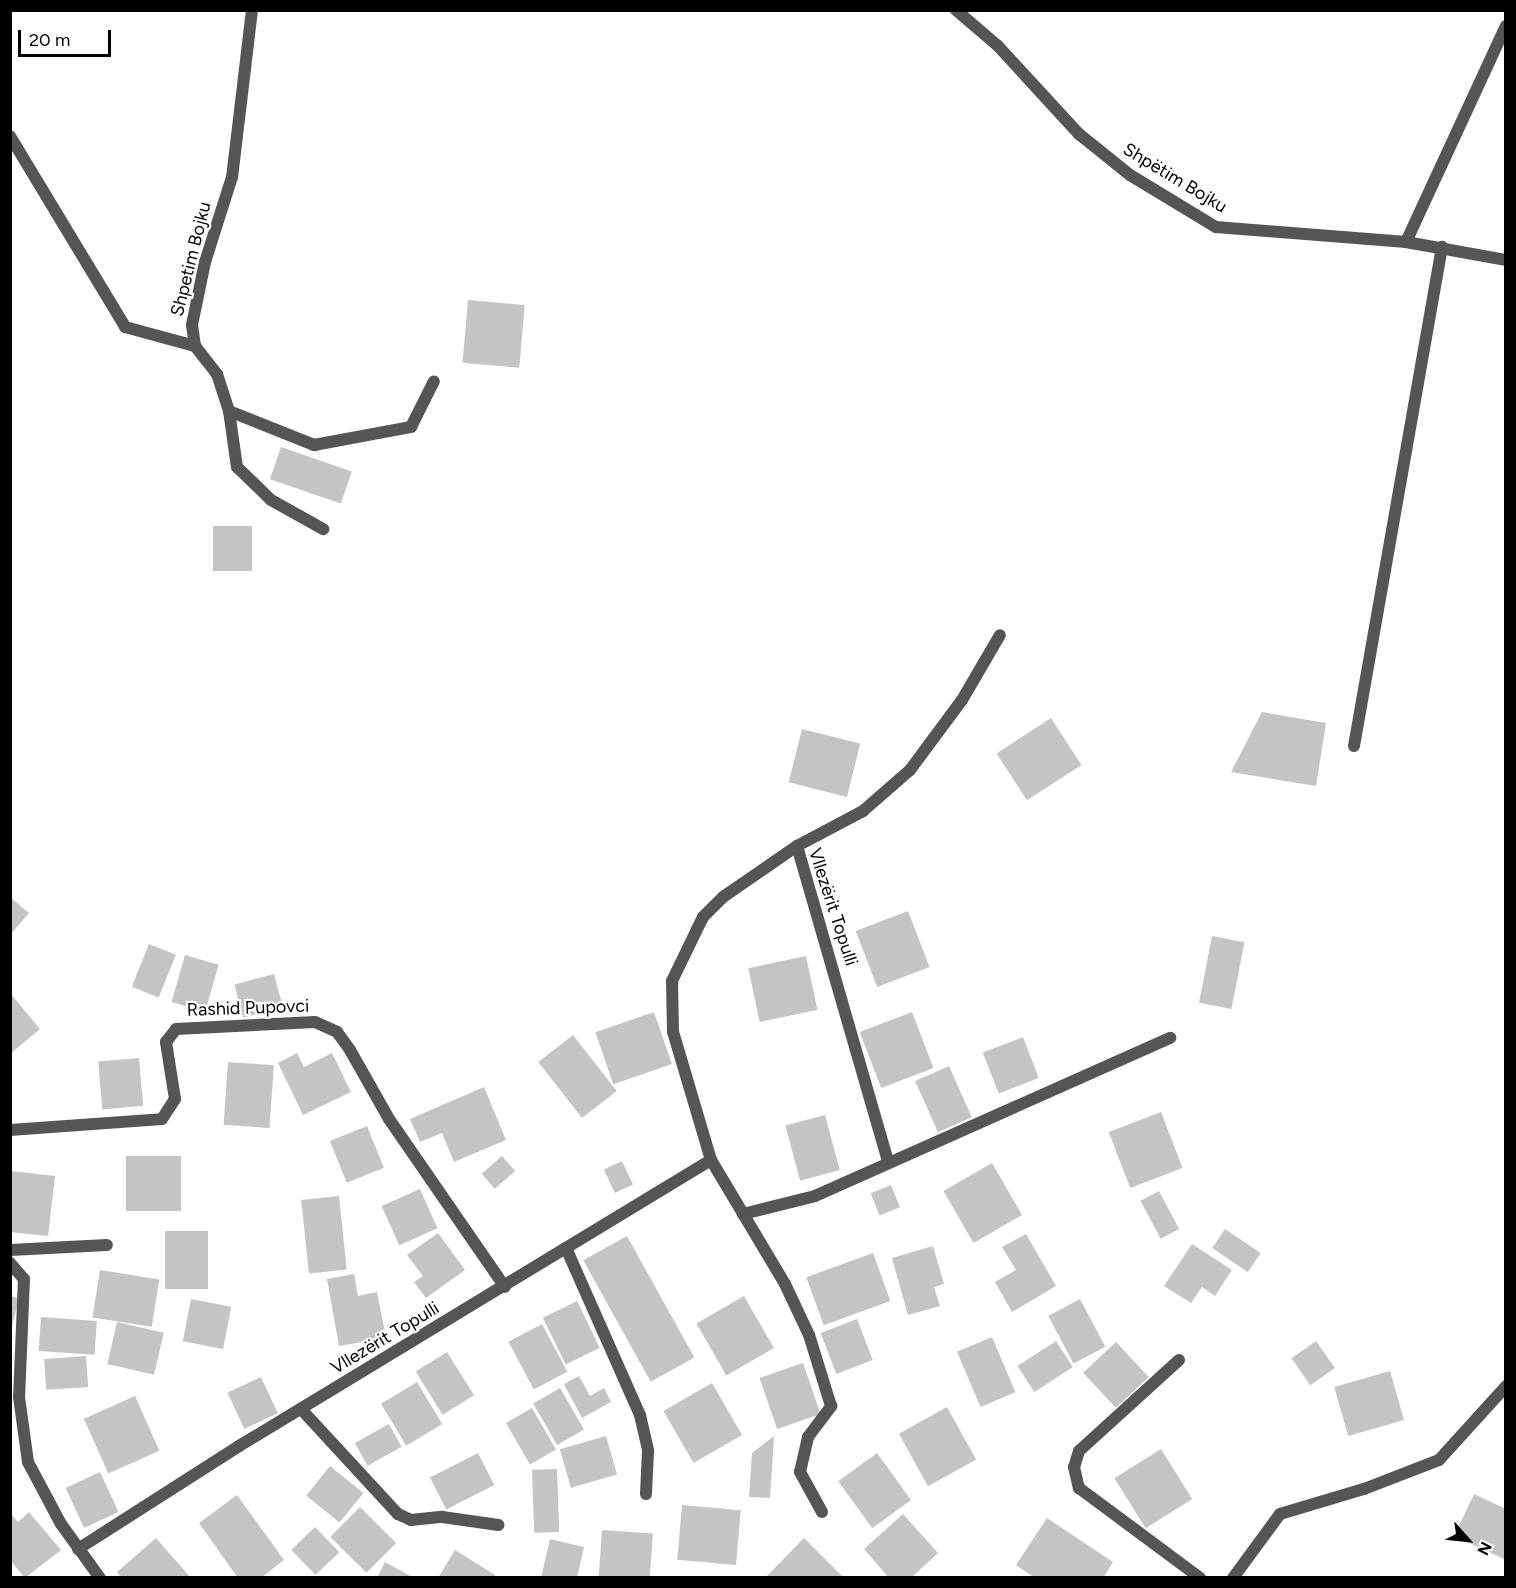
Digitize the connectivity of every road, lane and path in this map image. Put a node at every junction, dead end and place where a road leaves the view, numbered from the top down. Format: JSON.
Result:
{"nodes":[{"id":1,"x":252,"y":10,"type":"edge"},
{"id":2,"x":956,"y":10,"type":"edge"},
{"id":3,"x":1506,"y":26,"type":"edge"},
{"id":4,"x":10,"y":136,"type":"edge"},
{"id":5,"x":1406,"y":242,"type":"junction"},
{"id":6,"x":1442,"y":247,"type":"junction"},
{"id":7,"x":1506,"y":260,"type":"edge"},
{"id":8,"x":195,"y":346,"type":"junction"},
{"id":9,"x":434,"y":381,"type":"dead end"},
{"id":10,"x":229,"y":411,"type":"junction"},
{"id":11,"x":323,"y":529,"type":"dead end"},
{"id":12,"x":1000,"y":634,"type":"dead end"},
{"id":13,"x":1354,"y":746,"type":"dead end"},
{"id":14,"x":798,"y":846,"type":"junction"},
{"id":15,"x":1170,"y":1038,"type":"dead end"},
{"id":16,"x":10,"y":1130,"type":"edge"},
{"id":17,"x":711,"y":1160,"type":"junction"},
{"id":18,"x":888,"y":1162,"type":"junction"},
{"id":19,"x":743,"y":1214,"type":"junction"},
{"id":20,"x":107,"y":1245,"type":"dead end"},
{"id":21,"x":567,"y":1248,"type":"junction"},
{"id":22,"x":10,"y":1250,"type":"edge"},
{"id":23,"x":10,"y":1263,"type":"edge"},
{"id":24,"x":505,"y":1287,"type":"junction"},
{"id":25,"x":1179,"y":1360,"type":"dead end"},
{"id":26,"x":1506,"y":1386,"type":"edge"},
{"id":27,"x":301,"y":1408,"type":"junction"},
{"id":28,"x":646,"y":1494,"type":"dead end"},
{"id":29,"x":822,"y":1512,"type":"dead end"},
{"id":30,"x":498,"y":1525,"type":"dead end"},
{"id":31,"x":78,"y":1549,"type":"junction"},
{"id":32,"x":100,"y":1578,"type":"edge"},
{"id":33,"x":1200,"y":1578,"type":"edge"},
{"id":34,"x":1233,"y":1578,"type":"edge"}],
"edges":[{"from":1,"to":8,"type":"street","name":"Shpetim Bojku"},
{"from":2,"to":5,"type":"street","name":"Shpëtim Bojku"},
{"from":3,"to":5,"type":"street"},
{"from":4,"to":8,"type":"street"},
{"from":5,"to":6,"type":"street","name":"Shpëtim Bojku"},
{"from":6,"to":7,"type":"street","name":"Shpëtim Bojku"},
{"from":6,"to":13,"type":"street"},
{"from":8,"to":10,"type":"street"},
{"from":9,"to":10,"type":"street"},
{"from":10,"to":11,"type":"street"},
{"from":12,"to":14,"type":"street"},
{"from":14,"to":17,"type":"street","name":"Vllezërit Topulli"},
{"from":14,"to":18,"type":"street","name":"Vllezërit Topulli"},
{"from":15,"to":18,"type":"street"},
{"from":16,"to":24,"type":"street","name":"Rashid Pupovci"},
{"from":17,"to":19,"type":"street","name":"Vllezërit Topulli"},
{"from":17,"to":21,"type":"street","name":"Vllezërit Topulli"},
{"from":18,"to":19,"type":"street"},
{"from":19,"to":29,"type":"street","name":"Vllezërit Topulli"},
{"from":20,"to":22,"type":"street"},
{"from":21,"to":24,"type":"street","name":"Vllezërit Topulli"},
{"from":21,"to":28,"type":"street"},
{"from":23,"to":31,"type":"street"},
{"from":24,"to":27,"type":"street","name":"Vllezërit Topulli"},
{"from":25,"to":33,"type":"street"},
{"from":26,"to":34,"type":"street"},
{"from":27,"to":30,"type":"street"},
{"from":27,"to":31,"type":"street","name":"Vllezërit Topulli"},
{"from":31,"to":32,"type":"street"}]}
